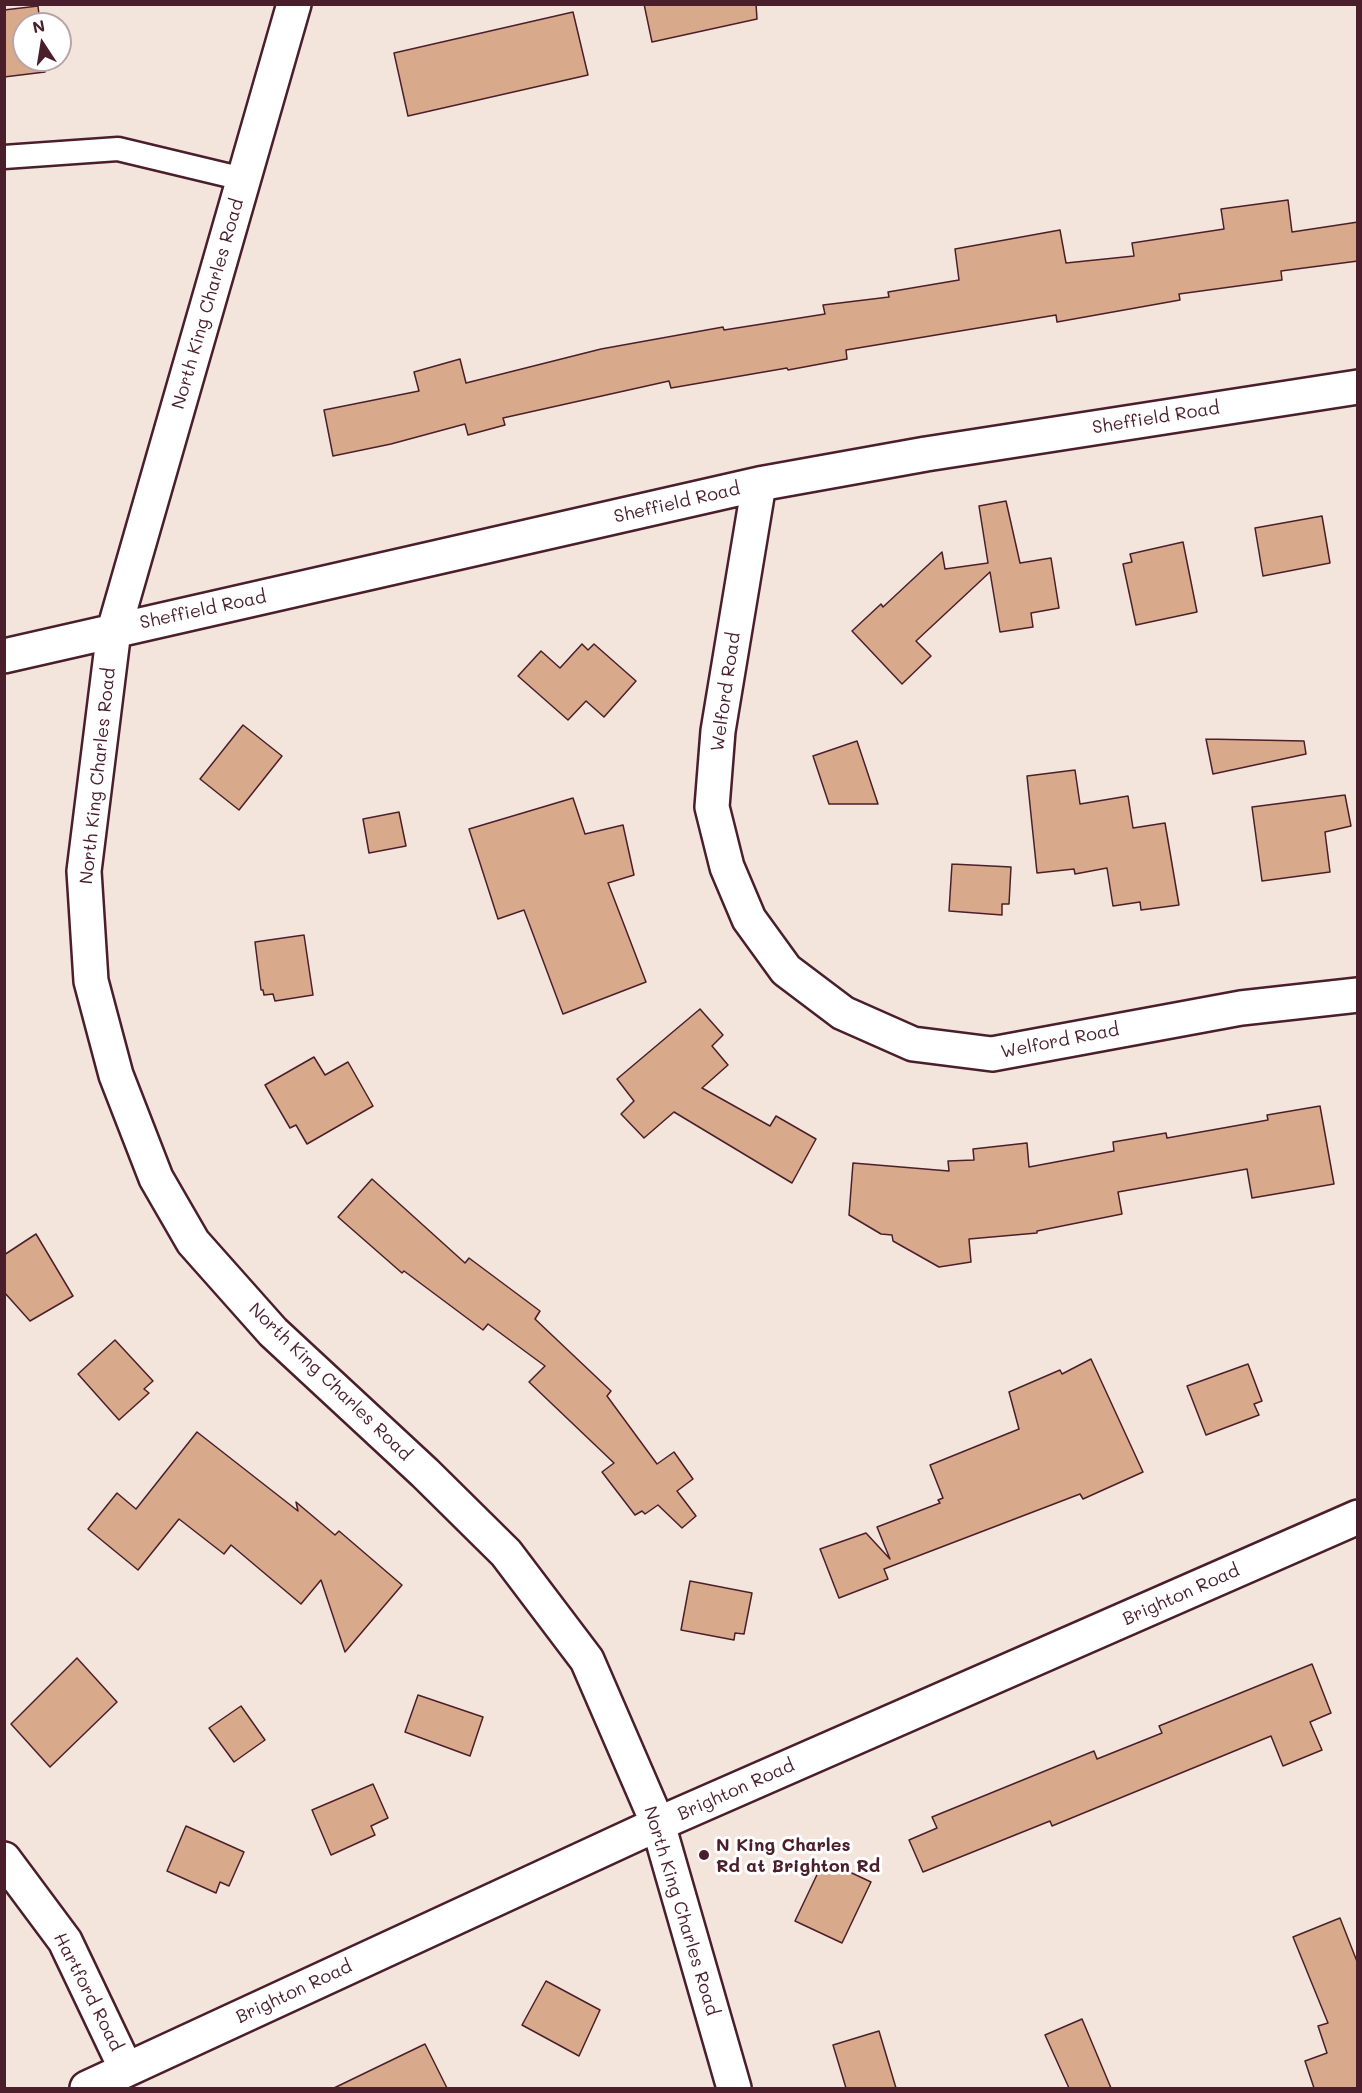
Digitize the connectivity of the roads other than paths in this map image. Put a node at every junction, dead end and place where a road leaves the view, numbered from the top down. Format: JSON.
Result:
{"nodes":[{"id":1,"x":294,"y":4,"type":"edge"},
{"id":2,"x":4,"y":157,"type":"edge"},
{"id":3,"x":243,"y":179,"type":"junction"},
{"id":4,"x":1358,"y":387,"type":"edge"},
{"id":5,"x":759,"y":484,"type":"junction"},
{"id":6,"x":114,"y":630,"type":"junction"},
{"id":7,"x":4,"y":656,"type":"edge"},
{"id":8,"x":1358,"y":995,"type":"edge"},
{"id":9,"x":1358,"y":1517,"type":"edge"},
{"id":10,"x":658,"y":1824,"type":"junction"},
{"id":11,"x":4,"y":1859,"type":"edge"},
{"id":12,"x":126,"y":2069,"type":"junction"},
{"id":13,"x":87,"y":2088,"type":"edge"},
{"id":14,"x":734,"y":2088,"type":"edge"}],
"edges":[{"from":1,"to":3,"type":"street","name":"North King Charles Road"},
{"from":2,"to":3,"type":"lane"},
{"from":3,"to":6,"type":"street","name":"North King Charles Road"},
{"from":4,"to":5,"type":"street","name":"Sheffield Road"},
{"from":5,"to":6,"type":"street","name":"Sheffield Road"},
{"from":5,"to":8,"type":"street","name":"Welford Road"},
{"from":6,"to":7,"type":"street","name":"Sheffield Road"},
{"from":6,"to":10,"type":"street","name":"North King Charles Road"},
{"from":9,"to":10,"type":"street","name":"Brighton Road"},
{"from":10,"to":12,"type":"street","name":"Brighton Road"},
{"from":10,"to":14,"type":"street","name":"North King Charles Road"},
{"from":11,"to":12,"type":"street","name":"Hartford Road"},
{"from":12,"to":13,"type":"street","name":"Brighton Road"}]}
